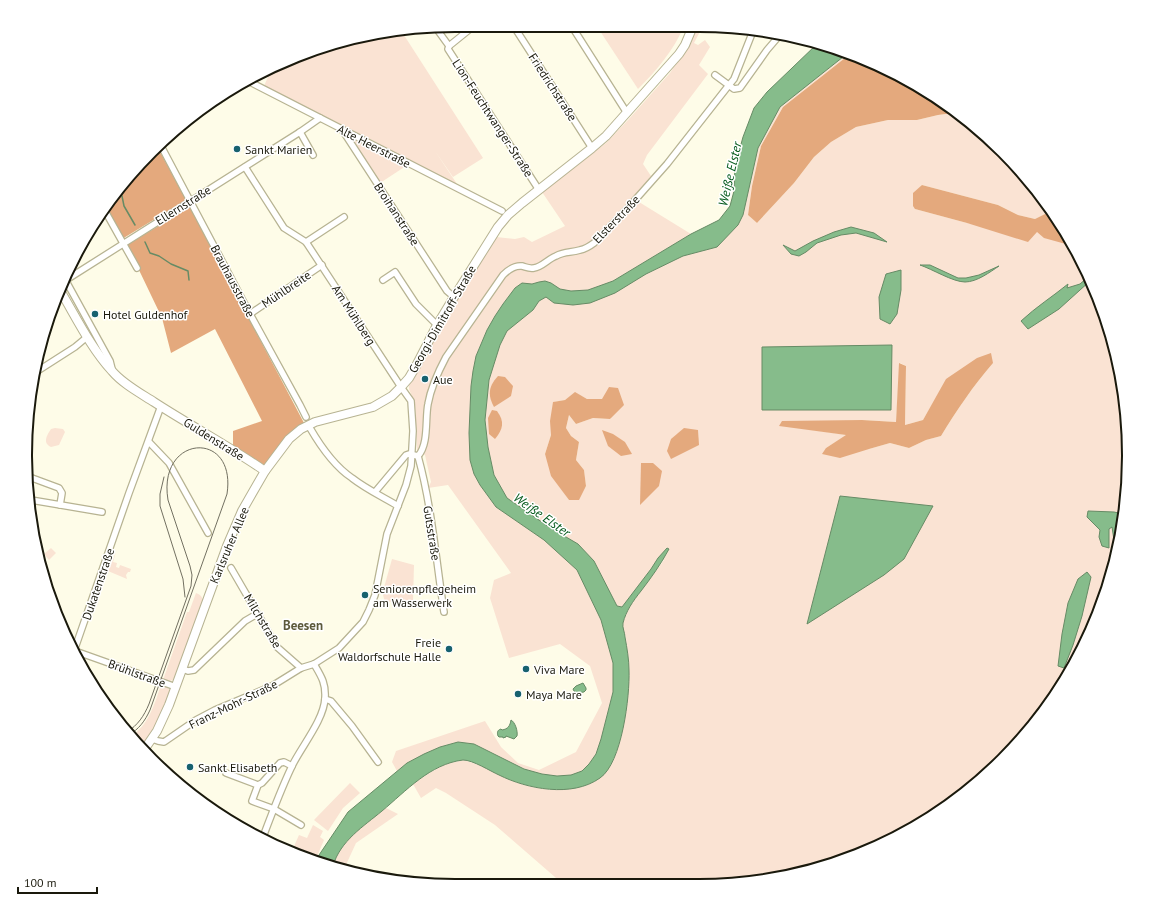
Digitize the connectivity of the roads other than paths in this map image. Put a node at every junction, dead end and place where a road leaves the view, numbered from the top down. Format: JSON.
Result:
{"nodes":[{"id":1,"x":466,"y":32,"type":"edge"},
{"id":2,"x":517,"y":32,"type":"edge"},
{"id":3,"x":575,"y":32,"type":"edge"},
{"id":4,"x":690,"y":32,"type":"edge"},
{"id":5,"x":439,"y":33,"type":"edge"},
{"id":6,"x":751,"y":36,"type":"edge"},
{"id":7,"x":776,"y":39,"type":"edge"},
{"id":8,"x":449,"y":46,"type":"junction"},
{"id":9,"x":715,"y":75,"type":"dead end"},
{"id":10,"x":254,"y":84,"type":"edge"},
{"id":11,"x":729,"y":85,"type":"junction"},
{"id":12,"x":627,"y":113,"type":"junction"},
{"id":13,"x":320,"y":118,"type":"junction"},
{"id":14,"x":343,"y":130,"type":"junction"},
{"id":15,"x":300,"y":132,"type":"junction"},
{"id":16,"x":592,"y":148,"type":"junction"},
{"id":17,"x":163,"y":149,"type":"edge"},
{"id":18,"x":313,"y":155,"type":"dead end"},
{"id":19,"x":245,"y":167,"type":"junction"},
{"id":20,"x":539,"y":190,"type":"junction"},
{"id":21,"x":191,"y":201,"type":"junction"},
{"id":22,"x":502,"y":211,"type":"dead end"},
{"id":23,"x":107,"y":215,"type":"edge"},
{"id":24,"x":344,"y":217,"type":"dead end"},
{"id":25,"x":306,"y":242,"type":"junction"},
{"id":26,"x":124,"y":243,"type":"junction"},
{"id":27,"x":322,"y":265,"type":"junction"},
{"id":28,"x":137,"y":268,"type":"dead end"},
{"id":29,"x":72,"y":276,"type":"edge"},
{"id":30,"x":383,"y":280,"type":"dead end"},
{"id":31,"x":68,"y":284,"type":"edge"},
{"id":32,"x":63,"y":296,"type":"edge"},
{"id":33,"x":454,"y":297,"type":"junction"},
{"id":34,"x":250,"y":314,"type":"junction"},
{"id":35,"x":437,"y":325,"type":"junction"},
{"id":36,"x":87,"y":337,"type":"junction"},
{"id":37,"x":41,"y":369,"type":"edge"},
{"id":38,"x":113,"y":373,"type":"junction"},
{"id":39,"x":401,"y":387,"type":"junction"},
{"id":40,"x":161,"y":406,"type":"junction"},
{"id":41,"x":306,"y":417,"type":"dead end"},
{"id":42,"x":310,"y":428,"type":"dead end"},
{"id":43,"x":148,"y":442,"type":"junction"},
{"id":44,"x":415,"y":455,"type":"junction"},
{"id":45,"x":265,"y":471,"type":"junction"},
{"id":46,"x":33,"y":478,"type":"edge"},
{"id":47,"x":375,"y":492,"type":"junction"},
{"id":48,"x":35,"y":501,"type":"edge"},
{"id":49,"x":60,"y":505,"type":"junction"},
{"id":50,"x":398,"y":506,"type":"junction"},
{"id":51,"x":102,"y":512,"type":"dead end"},
{"id":52,"x":208,"y":533,"type":"dead end"},
{"id":53,"x":231,"y":568,"type":"dead end"},
{"id":54,"x":444,"y":612,"type":"dead end"},
{"id":55,"x":257,"y":614,"type":"junction"},
{"id":56,"x":77,"y":644,"type":"edge"},
{"id":57,"x":82,"y":654,"type":"edge"},
{"id":58,"x":314,"y":664,"type":"junction"},
{"id":59,"x":301,"y":668,"type":"junction"},
{"id":60,"x":183,"y":669,"type":"junction"},
{"id":61,"x":176,"y":687,"type":"junction"},
{"id":62,"x":325,"y":699,"type":"junction"},
{"id":63,"x":152,"y":739,"type":"junction"},
{"id":64,"x":147,"y":746,"type":"edge"},
{"id":65,"x":378,"y":762,"type":"dead end"},
{"id":66,"x":292,"y":766,"type":"junction"},
{"id":67,"x":226,"y":773,"type":"dead end"},
{"id":68,"x":258,"y":785,"type":"junction"},
{"id":69,"x":274,"y":809,"type":"junction"},
{"id":70,"x":301,"y":825,"type":"dead end"},
{"id":71,"x":265,"y":833,"type":"edge"}],
"edges":[{"from":1,"to":8,"type":"street"},
{"from":2,"to":16,"type":"street","name":"Friedrichstraße"},
{"from":3,"to":12,"type":"street"},
{"from":4,"to":12,"type":"street","name":"Georgi-Dimitroff-Straße"},
{"from":5,"to":8,"type":"street","name":"Lion-Feuchtwanger-Straße"},
{"from":6,"to":11,"type":"street","name":"Elsterstraße"},
{"from":7,"to":11,"type":"street"},
{"from":8,"to":20,"type":"street","name":"Lion-Feuchtwanger-Straße"},
{"from":9,"to":11,"type":"street"},
{"from":10,"to":13,"type":"street","name":"Alte Heerstraße"},
{"from":11,"to":44,"type":"street","name":"Elsterstraße"},
{"from":12,"to":16,"type":"street","name":"Georgi-Dimitroff-Straße"},
{"from":13,"to":14,"type":"street","name":"Alte Heerstraße"},
{"from":13,"to":15,"type":"street","name":"Ellernstraße"},
{"from":14,"to":22,"type":"street","name":"Alte Heerstraße"},
{"from":14,"to":33,"type":"street","name":"Broihanstraße"},
{"from":15,"to":18,"type":"street"},
{"from":15,"to":19,"type":"street","name":"Ellernstraße"},
{"from":16,"to":20,"type":"street","name":"Georgi-Dimitroff-Straße"},
{"from":17,"to":21,"type":"street","name":"Brauhausstraße"},
{"from":19,"to":21,"type":"street","name":"Ellernstraße"},
{"from":19,"to":25,"type":"street","name":"Am Mühlberg"},
{"from":20,"to":33,"type":"street","name":"Georgi-Dimitroff-Straße"},
{"from":21,"to":26,"type":"street","name":"Ellernstraße"},
{"from":21,"to":34,"type":"street","name":"Brauhausstraße"},
{"from":23,"to":26,"type":"street"},
{"from":24,"to":25,"type":"street"},
{"from":25,"to":27,"type":"street","name":"Am Mühlberg"},
{"from":26,"to":28,"type":"street"},
{"from":26,"to":29,"type":"street","name":"Ellernstraße"},
{"from":27,"to":34,"type":"street","name":"Mühlbreite"},
{"from":27,"to":39,"type":"street","name":"Am Mühlberg"},
{"from":30,"to":35,"type":"street"},
{"from":31,"to":38,"type":"street"},
{"from":32,"to":36,"type":"street","name":"Guldenstraße"},
{"from":33,"to":35,"type":"street","name":"Georgi-Dimitroff-Straße"},
{"from":34,"to":41,"type":"street","name":"Brauhausstraße"},
{"from":35,"to":39,"type":"street","name":"Georgi-Dimitroff-Straße"},
{"from":36,"to":37,"type":"street"},
{"from":36,"to":38,"type":"street","name":"Guldenstraße"},
{"from":38,"to":40,"type":"street","name":"Guldenstraße"},
{"from":39,"to":44,"type":"street"},
{"from":39,"to":45,"type":"street","name":"Karlsruher Allee"},
{"from":40,"to":43,"type":"street"},
{"from":40,"to":45,"type":"street","name":"Guldenstraße"},
{"from":42,"to":47,"type":"street"},
{"from":43,"to":52,"type":"street"},
{"from":43,"to":56,"type":"street","name":"Dukatenstraße"},
{"from":44,"to":47,"type":"street"},
{"from":44,"to":50,"type":"street"},
{"from":44,"to":54,"type":"street","name":"Gutsstraße"},
{"from":45,"to":60,"type":"street","name":"Karlsruher Allee"},
{"from":46,"to":49,"type":"street"},
{"from":47,"to":50,"type":"street"},
{"from":48,"to":49,"type":"street"},
{"from":49,"to":51,"type":"street"},
{"from":50,"to":58,"type":"street"},
{"from":53,"to":55,"type":"street","name":"Milchstraße"},
{"from":55,"to":59,"type":"street","name":"Milchstraße"},
{"from":55,"to":60,"type":"street"},
{"from":57,"to":61,"type":"street","name":"Brühlstraße"},
{"from":58,"to":59,"type":"street","name":"Franz-Mohr-Straße"},
{"from":58,"to":62,"type":"street"},
{"from":59,"to":63,"type":"street","name":"Franz-Mohr-Straße"},
{"from":60,"to":61,"type":"street","name":"Karlsruher Allee"},
{"from":61,"to":63,"type":"street","name":"Karlsruher Allee"},
{"from":62,"to":65,"type":"street"},
{"from":62,"to":66,"type":"street"},
{"from":63,"to":64,"type":"street","name":"Karlsruher Allee"},
{"from":66,"to":68,"type":"street"},
{"from":66,"to":69,"type":"street"},
{"from":67,"to":68,"type":"street"},
{"from":68,"to":69,"type":"street"},
{"from":69,"to":70,"type":"street"},
{"from":69,"to":71,"type":"street"}]}
